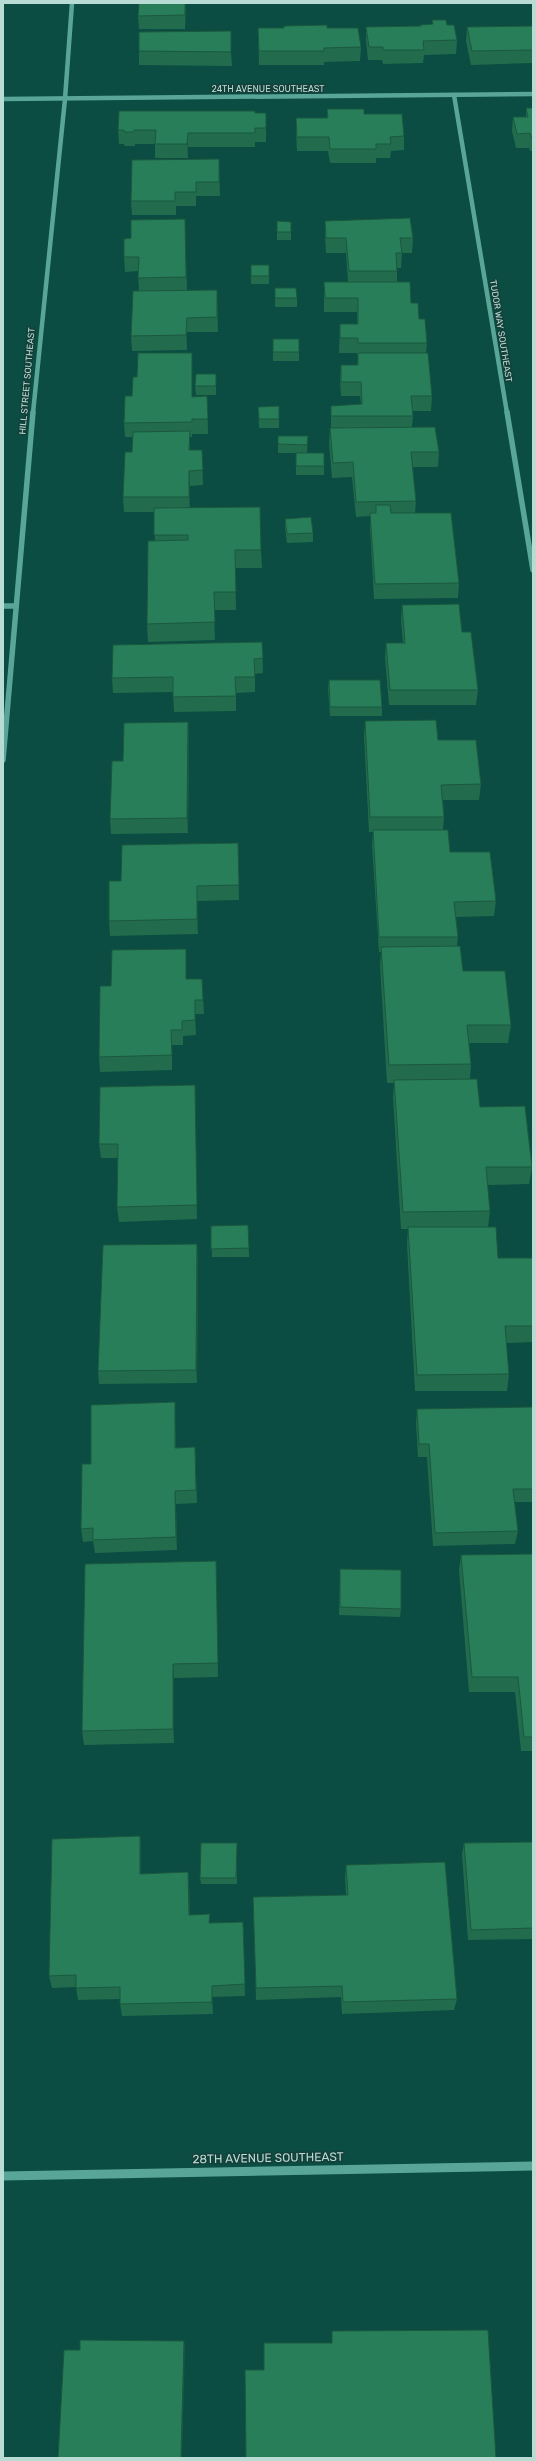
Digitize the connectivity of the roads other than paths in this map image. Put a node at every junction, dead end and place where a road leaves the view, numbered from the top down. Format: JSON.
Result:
{"nodes":[{"id":1,"x":72,"y":3,"type":"edge"},
{"id":2,"x":533,"y":94,"type":"edge"},
{"id":3,"x":454,"y":95,"type":"junction"},
{"id":4,"x":3,"y":99,"type":"edge"},
{"id":5,"x":65,"y":99,"type":"junction"},
{"id":6,"x":533,"y":570,"type":"edge"},
{"id":7,"x":3,"y":606,"type":"edge"},
{"id":8,"x":15,"y":606,"type":"junction"},
{"id":9,"x":3,"y":760,"type":"edge"},
{"id":10,"x":533,"y":2166,"type":"edge"},
{"id":11,"x":3,"y":2176,"type":"edge"}],
"edges":[{"from":1,"to":5,"type":"street","name":"HILL STREET SOUTHEAST"},
{"from":2,"to":3,"type":"street","name":"24TH AVENUE SOUTHEAST"},
{"from":3,"to":5,"type":"street","name":"24TH AVENUE SOUTHEAST"},
{"from":3,"to":6,"type":"street","name":"TUDOR WAY SOUTHEAST"},
{"from":4,"to":5,"type":"street","name":"24TH AVENUE SOUTHEAST"},
{"from":5,"to":8,"type":"street","name":"HILL STREET SOUTHEAST"},
{"from":7,"to":8,"type":"street"},
{"from":8,"to":9,"type":"street","name":"HILL STREET SOUTHEAST"},
{"from":10,"to":11,"type":"street","name":"28TH AVENUE SOUTHEAST"}]}
